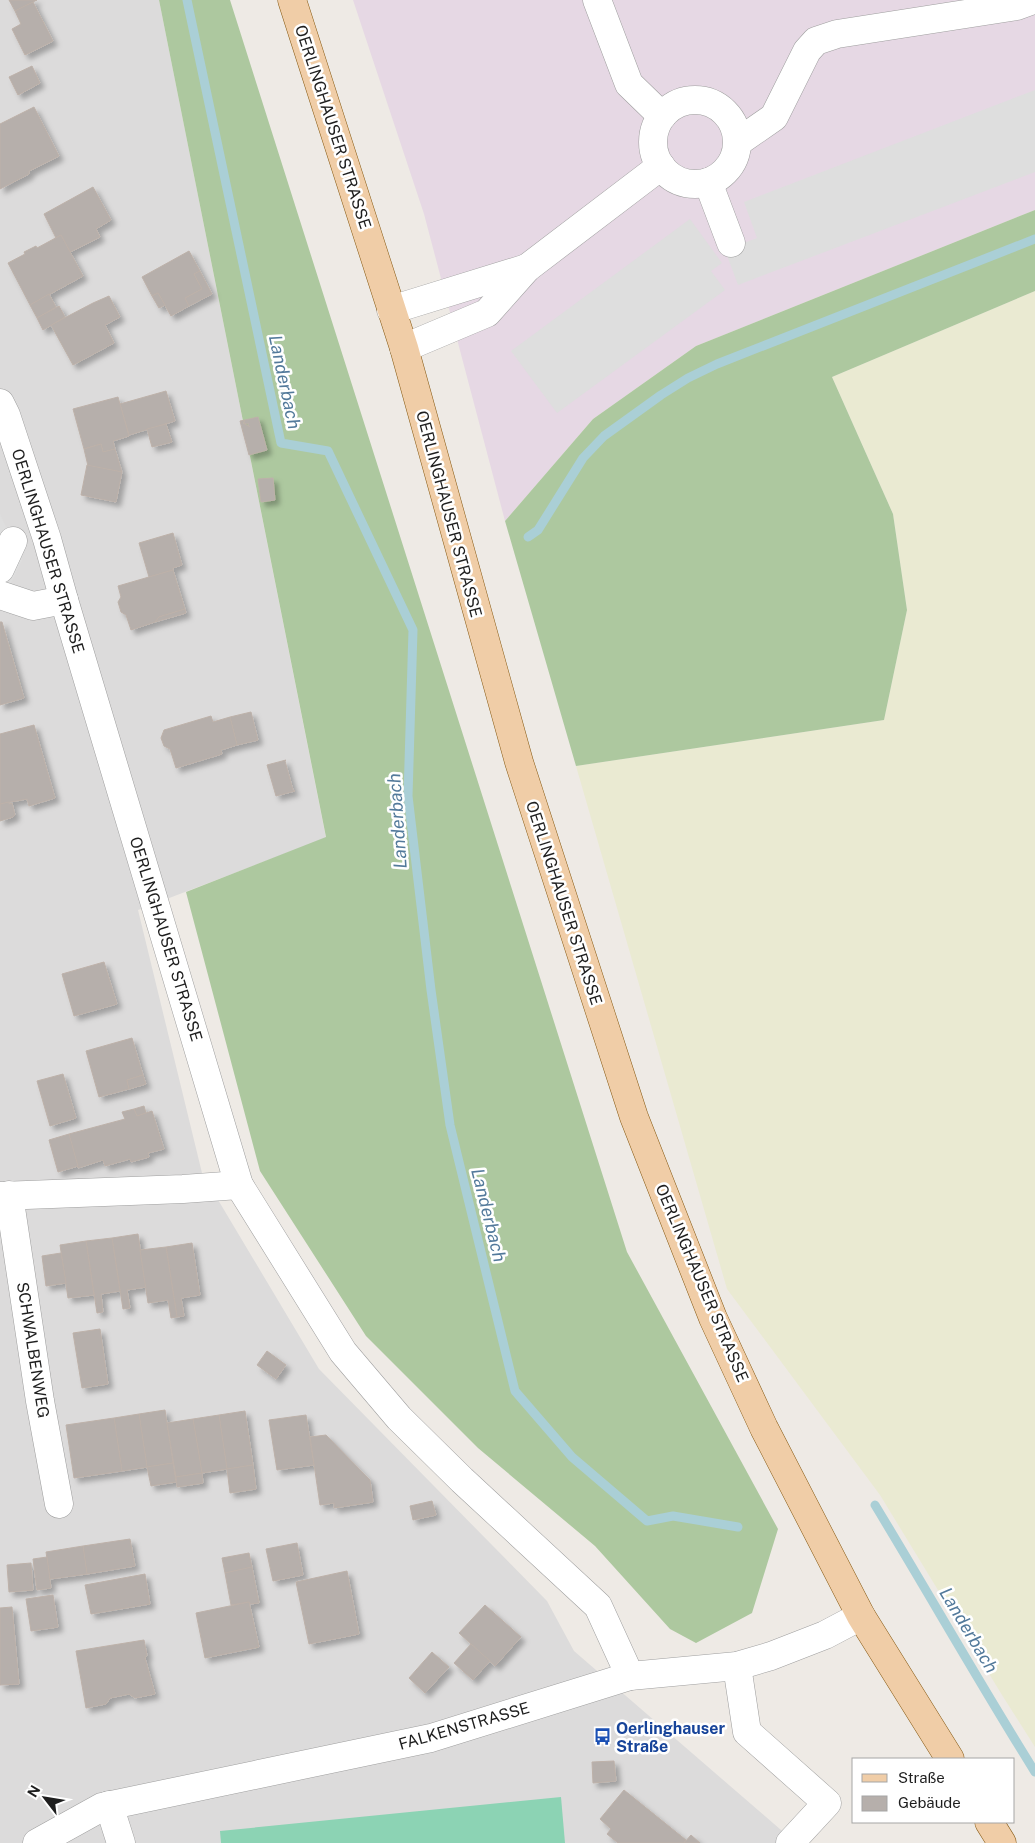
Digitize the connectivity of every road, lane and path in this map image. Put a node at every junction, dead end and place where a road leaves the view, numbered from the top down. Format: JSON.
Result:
{"nodes":[{"id":1,"x":292,"y":0,"type":"edge"},
{"id":2,"x":597,"y":0,"type":"edge"},
{"id":3,"x":1033,"y":0,"type":"edge"},
{"id":4,"x":662,"y":116,"type":"junction"},
{"id":5,"x":738,"y":142,"type":"junction"},
{"id":6,"x":660,"y":166,"type":"junction"},
{"id":7,"x":708,"y":182,"type":"junction"},
{"id":8,"x":731,"y":243,"type":"dead end"},
{"id":9,"x":527,"y":268,"type":"junction"},
{"id":10,"x":391,"y":310,"type":"junction"},
{"id":11,"x":404,"y":348,"type":"junction"},
{"id":12,"x":0,"y":403,"type":"edge"},
{"id":13,"x":13,"y":541,"type":"dead end"},
{"id":14,"x":0,"y":569,"type":"edge"},
{"id":15,"x":0,"y":595,"type":"edge"},
{"id":16,"x":64,"y":600,"type":"junction"},
{"id":17,"x":238,"y":1184,"type":"junction"},
{"id":18,"x":4,"y":1195,"type":"edge"},
{"id":19,"x":59,"y":1504,"type":"dead end"},
{"id":20,"x":861,"y":1616,"type":"junction"},
{"id":21,"x":737,"y":1666,"type":"junction"},
{"id":22,"x":630,"y":1676,"type":"junction"},
{"id":23,"x":949,"y":1758,"type":"edge"},
{"id":24,"x":109,"y":1805,"type":"junction"},
{"id":25,"x":990,"y":1823,"type":"edge"},
{"id":26,"x":37,"y":1843,"type":"edge"},
{"id":27,"x":121,"y":1843,"type":"edge"},
{"id":28,"x":790,"y":1843,"type":"edge"},
{"id":29,"x":1002,"y":1843,"type":"edge"}],
"edges":[{"from":1,"to":10,"type":"main road","name":"OERLINGHAUSER STRASSE"},
{"from":2,"to":4,"type":"street"},
{"from":3,"to":5,"type":"street"},
{"from":4,"to":5,"type":"street"},
{"from":4,"to":6,"type":"street"},
{"from":5,"to":7,"type":"street"},
{"from":6,"to":7,"type":"street"},
{"from":6,"to":9,"type":"street"},
{"from":7,"to":8,"type":"street"},
{"from":9,"to":10,"type":"street"},
{"from":9,"to":11,"type":"street"},
{"from":10,"to":11,"type":"main road","name":"OERLINGHAUSER STRASSE"},
{"from":11,"to":20,"type":"main road","name":"OERLINGHAUSER STRASSE"},
{"from":12,"to":16,"type":"street","name":"OERLINGHAUSER STRASSE"},
{"from":13,"to":14,"type":"street"},
{"from":15,"to":16,"type":"street"},
{"from":16,"to":17,"type":"street","name":"OERLINGHAUSER STRASSE"},
{"from":17,"to":18,"type":"street","name":"SCHWALBENWEG"},
{"from":17,"to":22,"type":"street","name":"OERLINGHAUSER STRASSE"},
{"from":18,"to":19,"type":"street","name":"SCHWALBENWEG"},
{"from":20,"to":21,"type":"street","name":"FALKENSTRASSE"},
{"from":20,"to":23,"type":"main road","name":"OERLINGHAUSER STRASSE"},
{"from":21,"to":22,"type":"street","name":"FALKENSTRASSE"},
{"from":21,"to":28,"type":"street"},
{"from":22,"to":24,"type":"street","name":"FALKENSTRASSE"},
{"from":24,"to":26,"type":"street","name":"FALKENSTRASSE"},
{"from":24,"to":27,"type":"street"},
{"from":25,"to":29,"type":"main road"}]}
